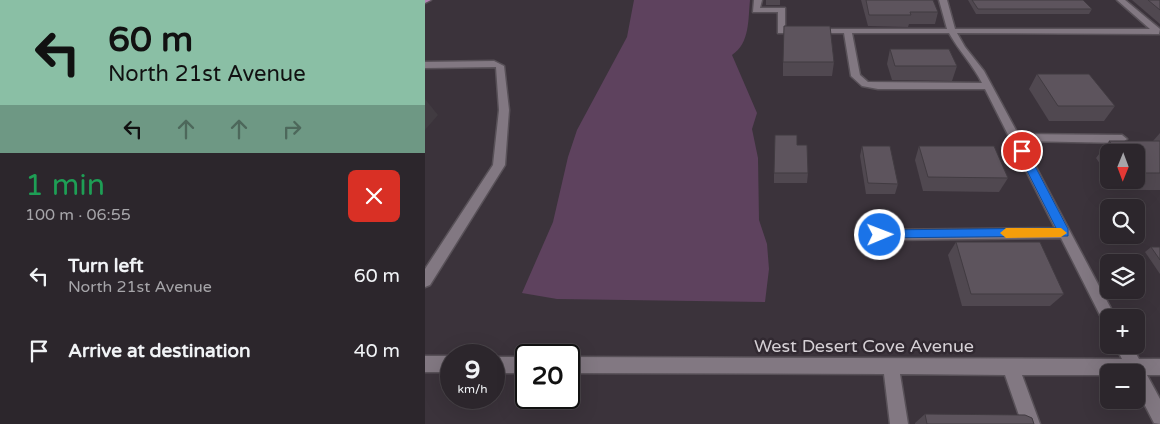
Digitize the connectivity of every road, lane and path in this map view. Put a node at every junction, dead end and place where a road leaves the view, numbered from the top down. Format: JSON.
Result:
{"nodes":[{"id":1,"x":757,"y":0,"type":"edge"},
{"id":2,"x":943,"y":0,"type":"edge"},
{"id":3,"x":1121,"y":0,"type":"edge"},
{"id":4,"x":1157,"y":29,"type":"edge"},
{"id":5,"x":848,"y":31,"type":"junction"},
{"id":6,"x":952,"y":31,"type":"junction"},
{"id":7,"x":425,"y":65,"type":"edge"},
{"id":8,"x":988,"y":86,"type":"junction"},
{"id":9,"x":1015,"y":137,"type":"junction"},
{"id":10,"x":1122,"y":139,"type":"edge"},
{"id":11,"x":1064,"y":233,"type":"junction"},
{"id":12,"x":880,"y":235,"type":"dead end"},
{"id":13,"x":425,"y":281,"type":"edge"},
{"id":14,"x":1104,"y":309,"type":"edge"},
{"id":15,"x":425,"y":364,"type":"edge"},
{"id":16,"x":440,"y":364,"type":"edge"},
{"id":17,"x":580,"y":365,"type":"edge"},
{"id":18,"x":891,"y":366,"type":"junction"},
{"id":19,"x":1011,"y":367,"type":"junction"},
{"id":20,"x":1160,"y":367,"type":"edge"},
{"id":21,"x":1100,"y":368,"type":"edge"},
{"id":22,"x":1145,"y":368,"type":"edge"},
{"id":23,"x":1145,"y":389,"type":"edge"},
{"id":24,"x":1160,"y":417,"type":"edge"},
{"id":25,"x":899,"y":424,"type":"edge"},
{"id":26,"x":1031,"y":424,"type":"edge"}],
"edges":[{"from":1,"to":5,"type":"street"},
{"from":2,"to":6,"type":"street"},
{"from":3,"to":4,"type":"street"},
{"from":4,"to":6,"type":"street"},
{"from":5,"to":6,"type":"street"},
{"from":5,"to":8,"type":"street"},
{"from":6,"to":8,"type":"street"},
{"from":7,"to":13,"type":"street"},
{"from":8,"to":9,"type":"street"},
{"from":9,"to":10,"type":"street"},
{"from":9,"to":11,"type":"street"},
{"from":11,"to":12,"type":"street"},
{"from":11,"to":14,"type":"street"},
{"from":15,"to":16,"type":"street"},
{"from":17,"to":18,"type":"street","name":"West Desert Cove Avenue"},
{"from":18,"to":19,"type":"street","name":"West Desert Cove Avenue"},
{"from":18,"to":25,"type":"street"},
{"from":19,"to":21,"type":"street","name":"West Desert Cove Avenue"},
{"from":19,"to":26,"type":"street"},
{"from":20,"to":22,"type":"street","name":"West Desert Cove Avenue"},
{"from":23,"to":24,"type":"street"}]}
